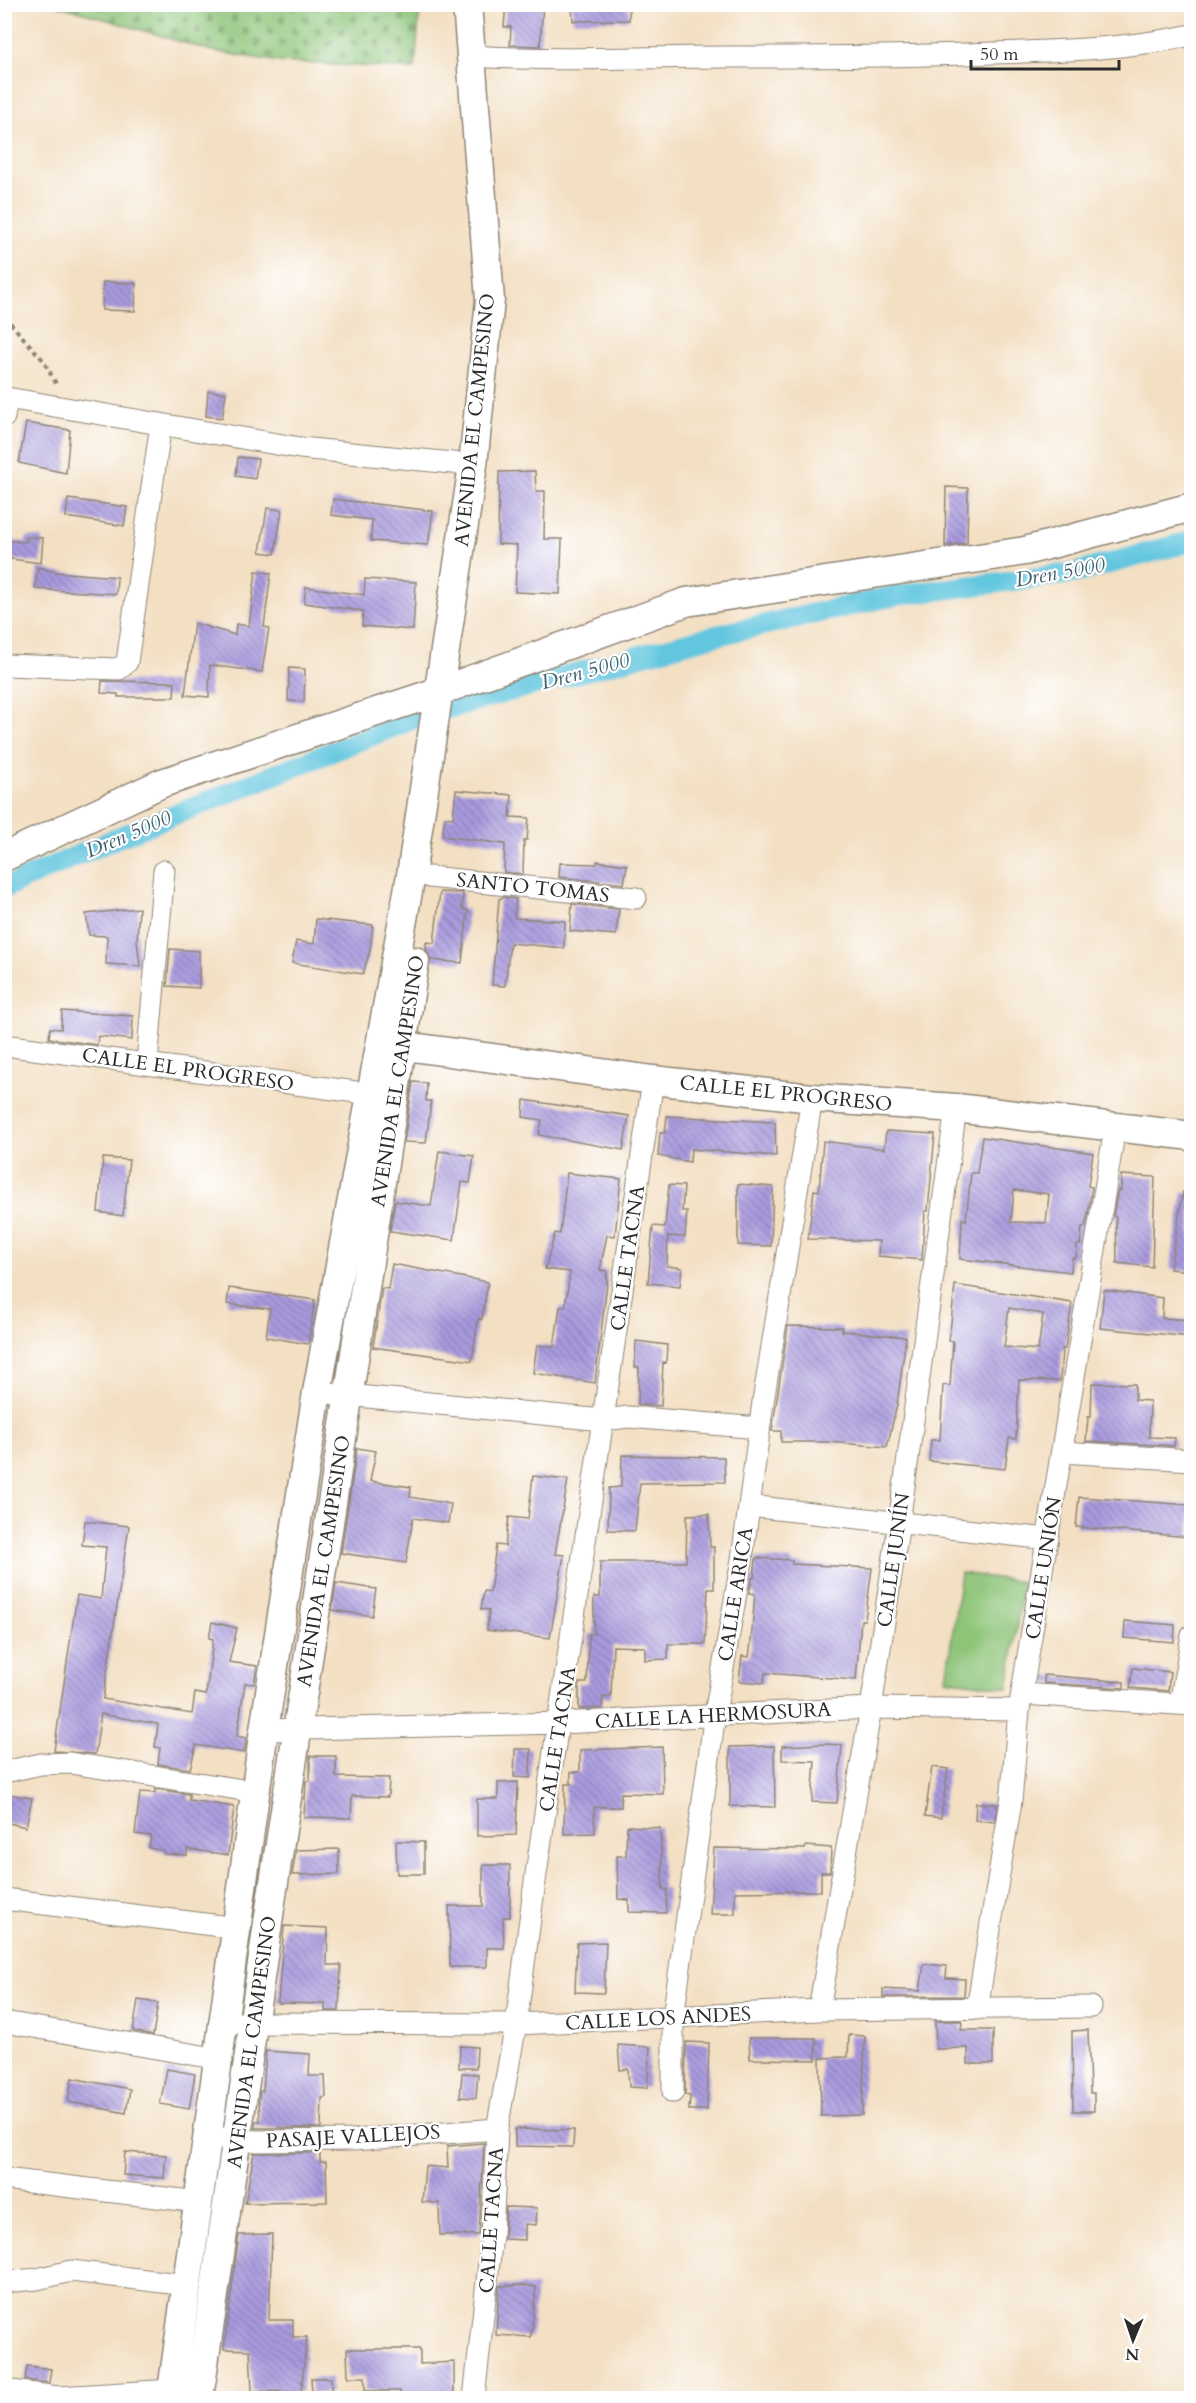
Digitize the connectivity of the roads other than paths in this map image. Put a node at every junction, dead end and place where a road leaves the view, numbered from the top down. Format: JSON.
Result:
{"nodes":[{"id":1,"x":467,"y":4,"type":"edge"},
{"id":2,"x":1191,"y":35,"type":"edge"},
{"id":3,"x":472,"y":56,"type":"junction"},
{"id":4,"x":5,"y":404,"type":"edge"},
{"id":5,"x":161,"y":424,"type":"junction"},
{"id":6,"x":473,"y":465,"type":"junction"},
{"id":7,"x":1191,"y":507,"type":"edge"},
{"id":8,"x":4,"y":665,"type":"edge"},
{"id":9,"x":440,"y":693,"type":"junction"},
{"id":10,"x":434,"y":727,"type":"junction"},
{"id":11,"x":4,"y":857,"type":"edge"},
{"id":12,"x":164,"y":871,"type":"dead end"},
{"id":13,"x":429,"y":877,"type":"junction"},
{"id":14,"x":636,"y":898,"type":"dead end"},
{"id":15,"x":391,"y":1044,"type":"junction"},
{"id":16,"x":4,"y":1045,"type":"edge"},
{"id":17,"x":147,"y":1063,"type":"junction"},
{"id":18,"x":653,"y":1080,"type":"junction"},
{"id":19,"x":371,"y":1094,"type":"junction"},
{"id":20,"x":812,"y":1098,"type":"junction"},
{"id":21,"x":956,"y":1108,"type":"junction"},
{"id":22,"x":1115,"y":1128,"type":"junction"},
{"id":23,"x":1191,"y":1136,"type":"edge"},
{"id":24,"x":317,"y":1392,"type":"junction"},
{"id":25,"x":348,"y":1395,"type":"junction"},
{"id":26,"x":603,"y":1420,"type":"junction"},
{"id":27,"x":759,"y":1428,"type":"junction"},
{"id":28,"x":1062,"y":1452,"type":"junction"},
{"id":29,"x":1191,"y":1460,"type":"edge"},
{"id":30,"x":749,"y":1506,"type":"junction"},
{"id":31,"x":899,"y":1523,"type":"junction"},
{"id":32,"x":1048,"y":1539,"type":"junction"},
{"id":33,"x":1191,"y":1635,"type":"edge"},
{"id":34,"x":1021,"y":1702,"type":"junction"},
{"id":35,"x":1186,"y":1704,"type":"edge"},
{"id":36,"x":871,"y":1708,"type":"junction"},
{"id":37,"x":716,"y":1714,"type":"junction"},
{"id":38,"x":560,"y":1723,"type":"junction"},
{"id":39,"x":297,"y":1729,"type":"junction"},
{"id":40,"x":264,"y":1730,"type":"junction"},
{"id":41,"x":4,"y":1773,"type":"edge"},
{"id":42,"x":256,"y":1792,"type":"junction"},
{"id":43,"x":4,"y":1899,"type":"edge"},
{"id":44,"x":237,"y":1928,"type":"junction"},
{"id":45,"x":1091,"y":2007,"type":"dead end"},
{"id":46,"x":977,"y":2009,"type":"junction"},
{"id":47,"x":819,"y":2010,"type":"junction"},
{"id":48,"x":673,"y":2018,"type":"junction"},
{"id":49,"x":4,"y":2022,"type":"edge"},
{"id":50,"x":224,"y":2023,"type":"junction"},
{"id":51,"x":253,"y":2023,"type":"junction"},
{"id":52,"x":516,"y":2024,"type":"junction"},
{"id":53,"x":220,"y":2059,"type":"junction"},
{"id":54,"x":673,"y":2092,"type":"dead end"},
{"id":55,"x":497,"y":2129,"type":"junction"},
{"id":56,"x":223,"y":2138,"type":"junction"},
{"id":57,"x":4,"y":2180,"type":"edge"},
{"id":58,"x":199,"y":2202,"type":"junction"},
{"id":59,"x":4,"y":2282,"type":"edge"},
{"id":60,"x":187,"y":2285,"type":"junction"},
{"id":61,"x":4,"y":2390,"type":"edge"},
{"id":62,"x":172,"y":2394,"type":"edge"},
{"id":63,"x":199,"y":2398,"type":"edge"},
{"id":64,"x":474,"y":2398,"type":"edge"}],
"edges":[{"from":1,"to":3,"type":"street","name":"AVENIDA EL CAMPESINO"},
{"from":2,"to":3,"type":"street"},
{"from":3,"to":6,"type":"street","name":"AVENIDA EL CAMPESINO"},
{"from":4,"to":5,"type":"street"},
{"from":5,"to":6,"type":"street"},
{"from":5,"to":8,"type":"street"},
{"from":6,"to":9,"type":"street","name":"AVENIDA EL CAMPESINO"},
{"from":7,"to":9,"type":"street"},
{"from":9,"to":10,"type":"street","name":"AVENIDA EL CAMPESINO"},
{"from":9,"to":11,"type":"street"},
{"from":10,"to":13,"type":"street","name":"AVENIDA EL CAMPESINO"},
{"from":10,"to":15,"type":"street","name":"AVENIDA EL CAMPESINO"},
{"from":12,"to":17,"type":"street"},
{"from":13,"to":14,"type":"street","name":"SANTO TOMAS"},
{"from":13,"to":15,"type":"street","name":"AVENIDA EL CAMPESINO"},
{"from":15,"to":18,"type":"street","name":"CALLE EL PROGRESO"},
{"from":15,"to":19,"type":"street","name":"AVENIDA EL CAMPESINO"},
{"from":15,"to":25,"type":"street","name":"AVENIDA EL CAMPESINO"},
{"from":16,"to":17,"type":"street","name":"CALLE EL PROGRESO"},
{"from":17,"to":19,"type":"street","name":"CALLE EL PROGRESO"},
{"from":18,"to":20,"type":"street","name":"CALLE EL PROGRESO"},
{"from":18,"to":26,"type":"street","name":"CALLE TACNA"},
{"from":19,"to":24,"type":"street","name":"AVENIDA EL CAMPESINO"},
{"from":20,"to":21,"type":"street","name":"CALLE EL PROGRESO"},
{"from":20,"to":27,"type":"street","name":"CALLE ARICA"},
{"from":21,"to":22,"type":"street","name":"CALLE EL PROGRESO"},
{"from":21,"to":31,"type":"street","name":"CALLE JUNÍN"},
{"from":22,"to":23,"type":"street","name":"CALLE EL PROGRESO"},
{"from":22,"to":28,"type":"street","name":"CALLE UNIÓN"},
{"from":24,"to":25,"type":"street"},
{"from":24,"to":40,"type":"street","name":"AVENIDA EL CAMPESINO"},
{"from":25,"to":26,"type":"street"},
{"from":25,"to":39,"type":"street","name":"AVENIDA EL CAMPESINO"},
{"from":26,"to":27,"type":"street"},
{"from":26,"to":38,"type":"street","name":"CALLE TACNA"},
{"from":27,"to":30,"type":"street","name":"CALLE ARICA"},
{"from":28,"to":29,"type":"street"},
{"from":28,"to":32,"type":"street","name":"CALLE UNIÓN"},
{"from":30,"to":31,"type":"street"},
{"from":30,"to":37,"type":"street","name":"CALLE ARICA"},
{"from":31,"to":32,"type":"street"},
{"from":31,"to":36,"type":"street","name":"CALLE JUNÍN"},
{"from":32,"to":34,"type":"street","name":"CALLE UNIÓN"},
{"from":33,"to":35,"type":"street"},
{"from":34,"to":35,"type":"street","name":"CALLE LA HERMOSURA"},
{"from":34,"to":36,"type":"street","name":"CALLE LA HERMOSURA"},
{"from":34,"to":46,"type":"street","name":"CALLE UNIÓN"},
{"from":36,"to":37,"type":"street","name":"CALLE LA HERMOSURA"},
{"from":36,"to":47,"type":"street","name":"CALLE JUNÍN"},
{"from":37,"to":38,"type":"street","name":"CALLE LA HERMOSURA"},
{"from":37,"to":48,"type":"street","name":"CALLE ARICA"},
{"from":38,"to":39,"type":"street","name":"CALLE LA HERMOSURA"},
{"from":38,"to":52,"type":"street","name":"CALLE TACNA"},
{"from":39,"to":40,"type":"street","name":"CALLE LA HERMOSURA"},
{"from":39,"to":51,"type":"street","name":"AVENIDA EL CAMPESINO"},
{"from":40,"to":42,"type":"street","name":"AVENIDA EL CAMPESINO"},
{"from":41,"to":42,"type":"street"},
{"from":42,"to":44,"type":"street","name":"AVENIDA EL CAMPESINO"},
{"from":43,"to":44,"type":"street"},
{"from":44,"to":50,"type":"street","name":"AVENIDA EL CAMPESINO"},
{"from":45,"to":46,"type":"street","name":"CALLE LOS ANDES"},
{"from":46,"to":47,"type":"street","name":"CALLE LOS ANDES"},
{"from":47,"to":48,"type":"street","name":"CALLE LOS ANDES"},
{"from":48,"to":52,"type":"street","name":"CALLE LOS ANDES"},
{"from":48,"to":54,"type":"street","name":"CALLE ARICA"},
{"from":49,"to":53,"type":"street"},
{"from":50,"to":51,"type":"street","name":"CALLE LOS ANDES"},
{"from":50,"to":53,"type":"street","name":"AVENIDA EL CAMPESINO"},
{"from":51,"to":52,"type":"street","name":"CALLE LOS ANDES"},
{"from":51,"to":56,"type":"street","name":"AVENIDA EL CAMPESINO"},
{"from":52,"to":55,"type":"street","name":"CALLE TACNA"},
{"from":53,"to":56,"type":"street","name":"AVENIDA EL CAMPESINO"},
{"from":55,"to":56,"type":"street","name":"PASAJE VALLEJOS"},
{"from":55,"to":64,"type":"street","name":"CALLE TACNA"},
{"from":56,"to":58,"type":"street","name":"AVENIDA EL CAMPESINO"},
{"from":56,"to":63,"type":"street","name":"AVENIDA EL CAMPESINO"},
{"from":57,"to":58,"type":"street"},
{"from":58,"to":60,"type":"street","name":"AVENIDA EL CAMPESINO"},
{"from":59,"to":60,"type":"street"},
{"from":60,"to":62,"type":"street","name":"AVENIDA EL CAMPESINO"},
{"from":61,"to":62,"type":"street"}]}
